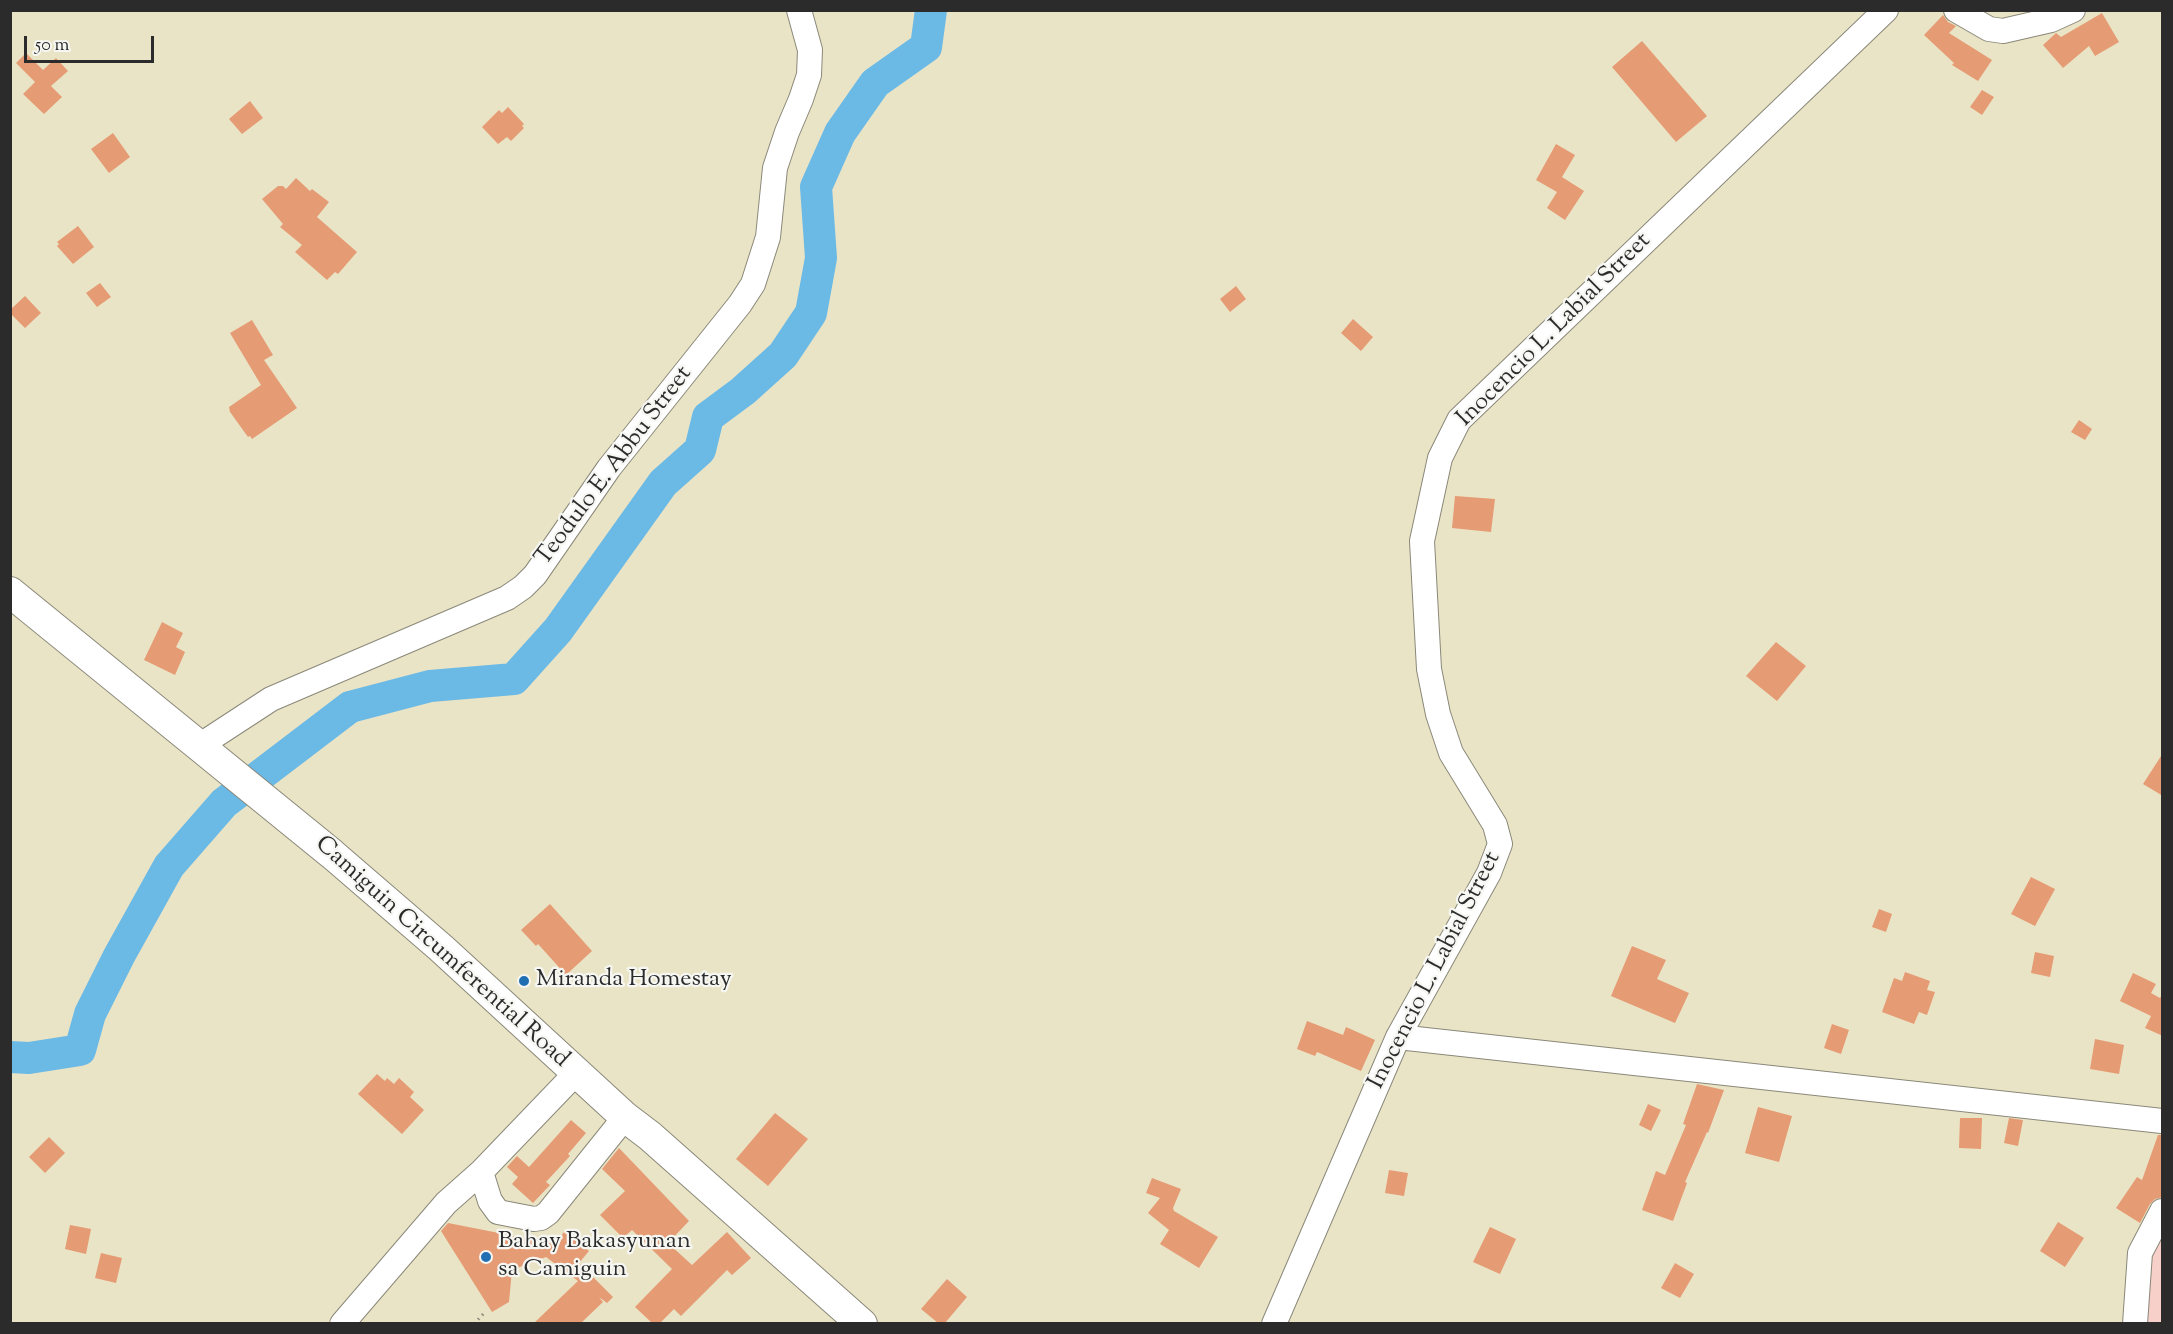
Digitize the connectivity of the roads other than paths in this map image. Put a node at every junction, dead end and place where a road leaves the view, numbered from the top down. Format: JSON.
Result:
{"nodes":[{"id":1,"x":799,"y":10,"type":"edge"},
{"id":2,"x":1886,"y":10,"type":"edge"},
{"id":3,"x":1956,"y":10,"type":"edge"},
{"id":4,"x":2073,"y":10,"type":"edge"},
{"id":5,"x":10,"y":592,"type":"edge"},
{"id":6,"x":199,"y":746,"type":"junction"},
{"id":7,"x":1398,"y":1037,"type":"junction"},
{"id":8,"x":576,"y":1073,"type":"junction"},
{"id":9,"x":625,"y":1117,"type":"junction"},
{"id":10,"x":2163,"y":1121,"type":"edge"},
{"id":11,"x":482,"y":1172,"type":"junction"},
{"id":12,"x":2163,"y":1211,"type":"edge"},
{"id":13,"x":342,"y":1323,"type":"edge"},
{"id":14,"x":862,"y":1323,"type":"edge"},
{"id":15,"x":1274,"y":1323,"type":"edge"},
{"id":16,"x":2135,"y":1323,"type":"edge"}],
"edges":[{"from":1,"to":6,"type":"street","name":"Teodulo E. Abbu Street"},
{"from":2,"to":7,"type":"street","name":"Inocencio L. Labial Street"},
{"from":3,"to":4,"type":"street"},
{"from":5,"to":6,"type":"main road","name":"Camiguin Circumferential Road"},
{"from":6,"to":8,"type":"main road","name":"Camiguin Circumferential Road"},
{"from":7,"to":10,"type":"street"},
{"from":7,"to":15,"type":"street","name":"Inocencio L. Labial Street"},
{"from":8,"to":9,"type":"main road","name":"Camiguin Circumferential Road"},
{"from":8,"to":11,"type":"street"},
{"from":9,"to":11,"type":"street"},
{"from":9,"to":14,"type":"main road","name":"Camiguin Circumferential Road"},
{"from":11,"to":13,"type":"street"},
{"from":12,"to":16,"type":"street"}]}
